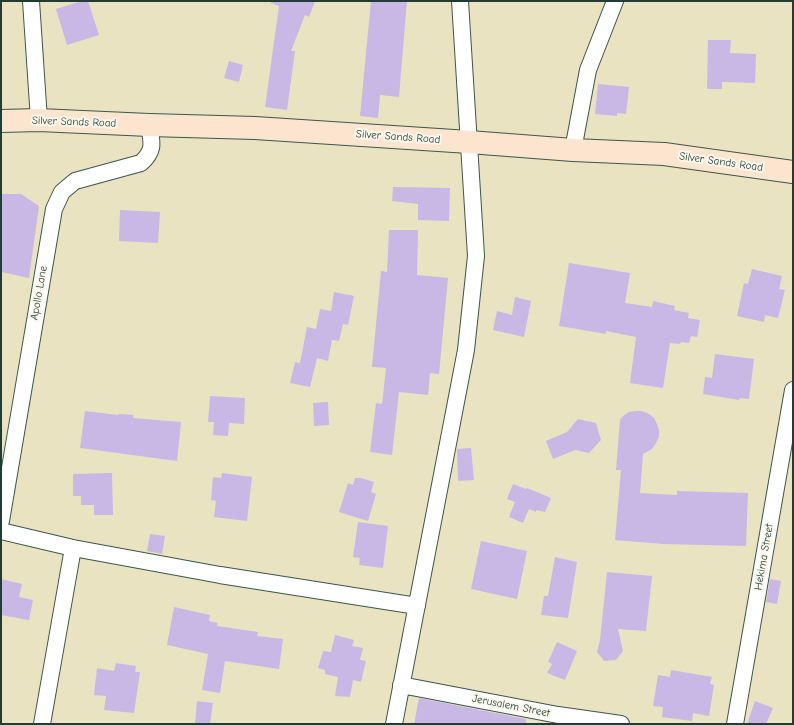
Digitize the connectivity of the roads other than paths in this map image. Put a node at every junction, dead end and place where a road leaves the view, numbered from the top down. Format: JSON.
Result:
{"nodes":[{"id":1,"x":31,"y":1,"type":"edge"},
{"id":2,"x":460,"y":1,"type":"edge"},
{"id":3,"x":615,"y":1,"type":"edge"},
{"id":4,"x":39,"y":120,"type":"junction"},
{"id":5,"x":1,"y":121,"type":"edge"},
{"id":6,"x":149,"y":125,"type":"junction"},
{"id":7,"x":469,"y":142,"type":"junction"},
{"id":8,"x":573,"y":150,"type":"junction"},
{"id":9,"x":793,"y":172,"type":"edge"},
{"id":10,"x":793,"y":390,"type":"edge"},
{"id":11,"x":1,"y":521,"type":"edge"},
{"id":12,"x":1,"y":531,"type":"edge"},
{"id":13,"x":73,"y":548,"type":"junction"},
{"id":14,"x":417,"y":606,"type":"junction"},
{"id":15,"x":401,"y":685,"type":"junction"},
{"id":16,"x":42,"y":724,"type":"edge"},
{"id":17,"x":394,"y":724,"type":"edge"},
{"id":18,"x":621,"y":724,"type":"edge"},
{"id":19,"x":735,"y":724,"type":"edge"}],
"edges":[{"from":1,"to":4,"type":"street"},
{"from":2,"to":7,"type":"street"},
{"from":3,"to":8,"type":"street"},
{"from":4,"to":5,"type":"street","name":"Silver Sands Road"},
{"from":4,"to":6,"type":"street","name":"Silver Sands Road"},
{"from":6,"to":7,"type":"street","name":"Silver Sands Road"},
{"from":6,"to":11,"type":"street","name":"Apollo Lane"},
{"from":7,"to":8,"type":"street","name":"Silver Sands Road"},
{"from":7,"to":14,"type":"street"},
{"from":8,"to":9,"type":"street","name":"Silver Sands Road"},
{"from":10,"to":19,"type":"street","name":"Hekima Street"},
{"from":12,"to":13,"type":"street"},
{"from":13,"to":14,"type":"street"},
{"from":13,"to":16,"type":"street"},
{"from":14,"to":15,"type":"street"},
{"from":15,"to":17,"type":"street"},
{"from":15,"to":18,"type":"street","name":"Jerusalem Street"}]}
